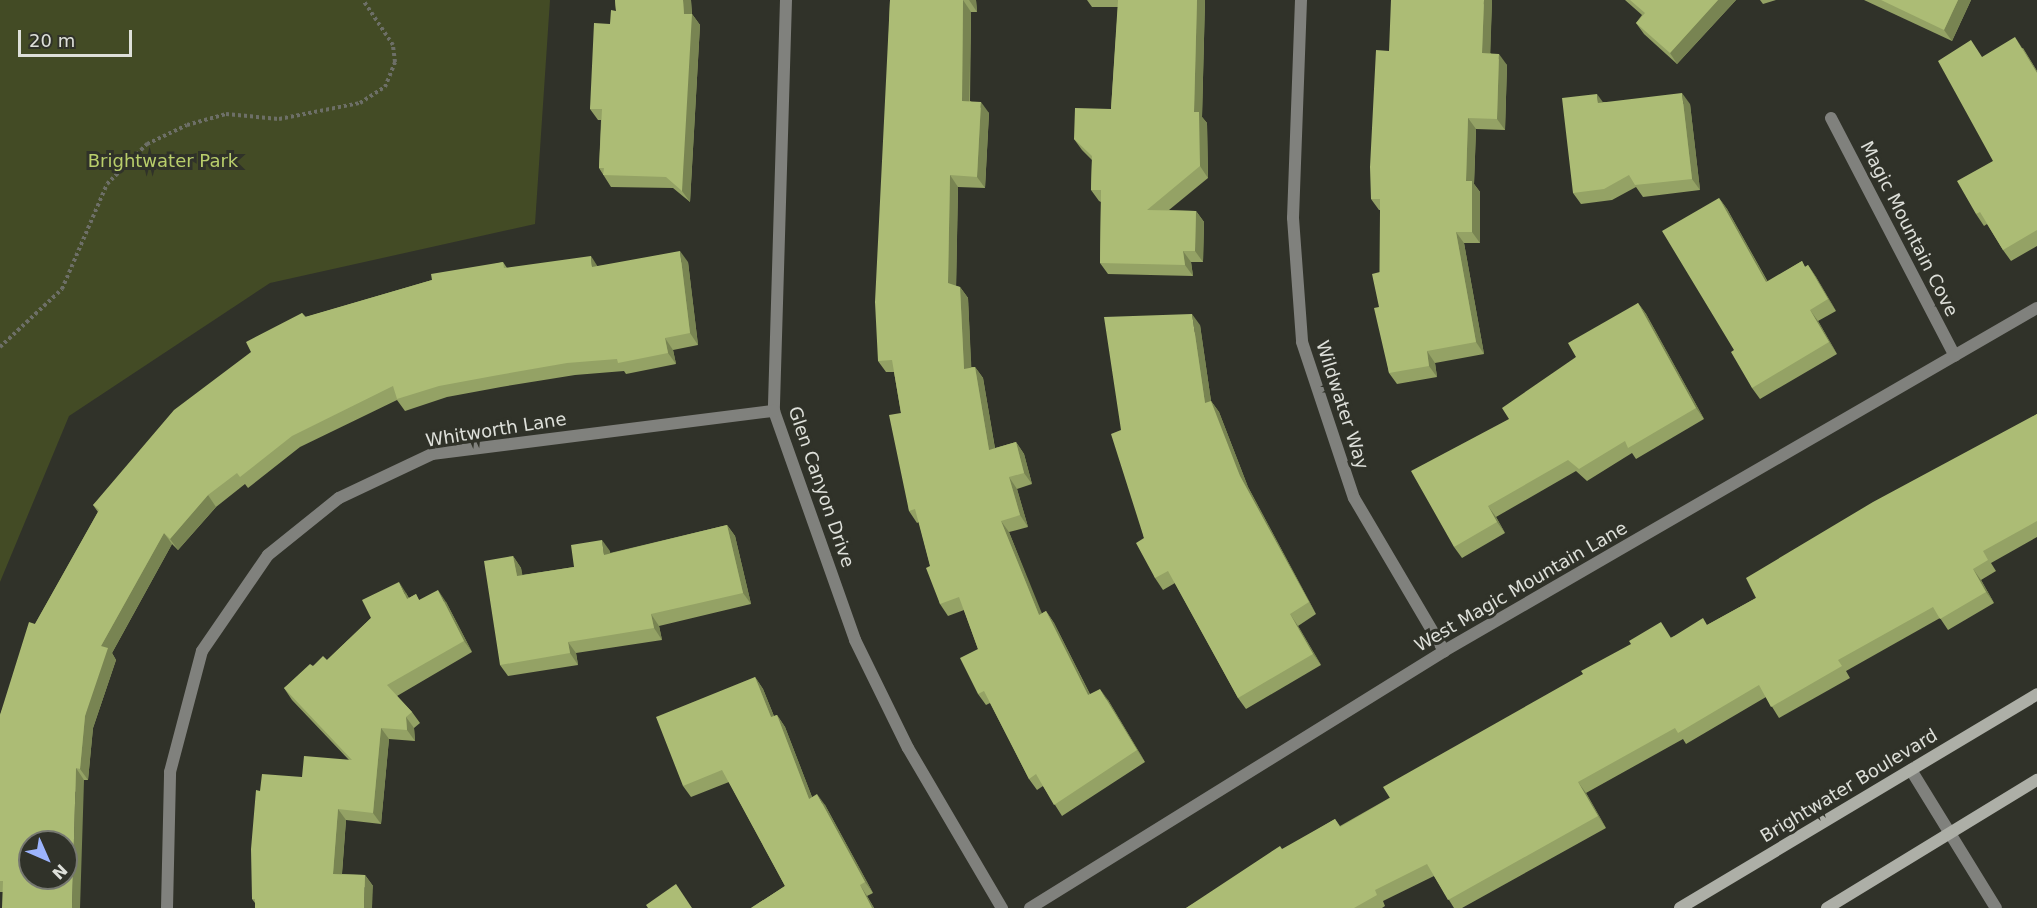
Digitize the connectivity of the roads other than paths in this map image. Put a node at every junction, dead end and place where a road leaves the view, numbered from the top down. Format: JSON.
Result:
{"nodes":[{"id":1,"x":786,"y":0,"type":"edge"},
{"id":2,"x":1301,"y":0,"type":"edge"},
{"id":3,"x":1832,"y":118,"type":"dead end"},
{"id":4,"x":2037,"y":308,"type":"edge"},
{"id":5,"x":1955,"y":356,"type":"junction"},
{"id":6,"x":774,"y":411,"type":"junction"},
{"id":7,"x":1444,"y":651,"type":"junction"},
{"id":8,"x":2037,"y":694,"type":"edge"},
{"id":9,"x":1911,"y":770,"type":"junction"},
{"id":10,"x":2037,"y":780,"type":"edge"},
{"id":11,"x":1952,"y":831,"type":"junction"},
{"id":12,"x":167,"y":908,"type":"edge"},
{"id":13,"x":1002,"y":908,"type":"edge"},
{"id":14,"x":1030,"y":908,"type":"edge"},
{"id":15,"x":1680,"y":908,"type":"edge"},
{"id":16,"x":1827,"y":908,"type":"edge"},
{"id":17,"x":1996,"y":908,"type":"edge"}],
"edges":[{"from":1,"to":6,"type":"street","name":"Glen Canyon Drive"},
{"from":2,"to":7,"type":"street","name":"Wildwater Way"},
{"from":3,"to":5,"type":"street","name":"Magic Mountain Cove"},
{"from":4,"to":5,"type":"street","name":"West Magic Mountain Lane"},
{"from":5,"to":7,"type":"street","name":"West Magic Mountain Lane"},
{"from":6,"to":12,"type":"street","name":"Whitworth Lane"},
{"from":6,"to":13,"type":"street","name":"Glen Canyon Drive"},
{"from":7,"to":14,"type":"street","name":"West Magic Mountain Lane"},
{"from":8,"to":9,"type":"street","name":"Brightwater Boulevard"},
{"from":9,"to":11,"type":"street"},
{"from":9,"to":15,"type":"street","name":"Brightwater Boulevard"},
{"from":10,"to":11,"type":"street"},
{"from":11,"to":16,"type":"street"},
{"from":11,"to":17,"type":"street"}]}
